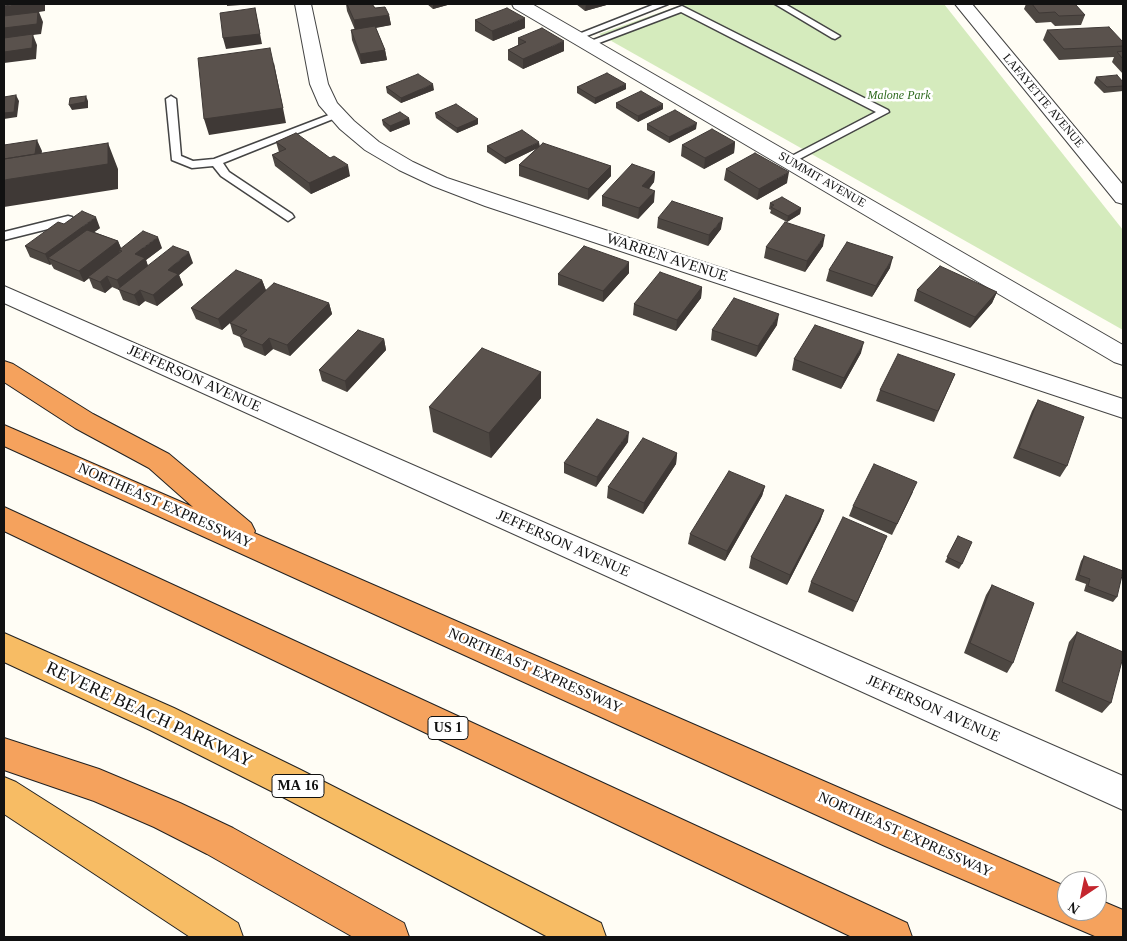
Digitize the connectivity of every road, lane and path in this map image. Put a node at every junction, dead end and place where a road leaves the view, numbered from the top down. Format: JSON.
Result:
{"nodes":[{"id":1,"x":303,"y":4,"type":"edge"},
{"id":2,"x":520,"y":4,"type":"edge"},
{"id":3,"x":663,"y":4,"type":"edge"},
{"id":4,"x":779,"y":4,"type":"edge"},
{"id":5,"x":963,"y":4,"type":"edge"},
{"id":6,"x":835,"y":36,"type":"dead end"},
{"id":7,"x":582,"y":40,"type":"junction"},
{"id":8,"x":171,"y":99,"type":"dead end"},
{"id":9,"x":338,"y":116,"type":"junction"},
{"id":10,"x":790,"y":161,"type":"junction"},
{"id":11,"x":216,"y":162,"type":"junction"},
{"id":12,"x":1123,"y":198,"type":"edge"},
{"id":13,"x":288,"y":217,"type":"dead end"},
{"id":14,"x":68,"y":220,"type":"edge"},
{"id":15,"x":4,"y":236,"type":"edge"},
{"id":16,"x":4,"y":294,"type":"edge"},
{"id":17,"x":1123,"y":356,"type":"edge"},
{"id":18,"x":4,"y":370,"type":"edge"},
{"id":19,"x":1123,"y":409,"type":"edge"},
{"id":20,"x":4,"y":435,"type":"edge"},
{"id":21,"x":4,"y":518,"type":"edge"},
{"id":22,"x":262,"y":550,"type":"junction"},
{"id":23,"x":4,"y":647,"type":"edge"},
{"id":24,"x":4,"y":754,"type":"edge"},
{"id":25,"x":1123,"y":793,"type":"edge"},
{"id":26,"x":4,"y":794,"type":"edge"},
{"id":27,"x":1057,"y":902,"type":"edge"},
{"id":28,"x":1104,"y":921,"type":"edge"},
{"id":29,"x":1123,"y":929,"type":"edge"},
{"id":30,"x":224,"y":937,"type":"edge"},
{"id":31,"x":390,"y":937,"type":"edge"},
{"id":32,"x":587,"y":937,"type":"edge"},
{"id":33,"x":893,"y":937,"type":"edge"}],
"edges":[{"from":1,"to":9,"type":"street","name":"WARREN AVENUE"},
{"from":2,"to":7,"type":"street","name":"SUMMIT AVENUE"},
{"from":3,"to":7,"type":"lane"},
{"from":4,"to":6,"type":"lane"},
{"from":5,"to":12,"type":"street","name":"LAFAYETTE AVENUE"},
{"from":7,"to":10,"type":"street","name":"SUMMIT AVENUE"},
{"from":7,"to":10,"type":"lane"},
{"from":8,"to":11,"type":"lane"},
{"from":9,"to":11,"type":"lane"},
{"from":9,"to":19,"type":"street","name":"WARREN AVENUE"},
{"from":10,"to":17,"type":"street","name":"SUMMIT AVENUE"},
{"from":11,"to":13,"type":"lane"},
{"from":14,"to":15,"type":"lane"},
{"from":16,"to":25,"type":"street","name":"JEFFERSON AVENUE"},
{"from":18,"to":22,"type":"highway"},
{"from":20,"to":22,"type":"highway","name":"NORTHEAST EXPRESSWAY"},
{"from":21,"to":33,"type":"highway","number":"US 1"},
{"from":22,"to":27,"type":"highway","name":"NORTHEAST EXPRESSWAY"},
{"from":23,"to":32,"type":"highway","name":"REVERE BEACH PARKWAY","number":"MA 16"},
{"from":24,"to":31,"type":"highway"},
{"from":26,"to":30,"type":"highway"},
{"from":28,"to":29,"type":"highway"}]}
